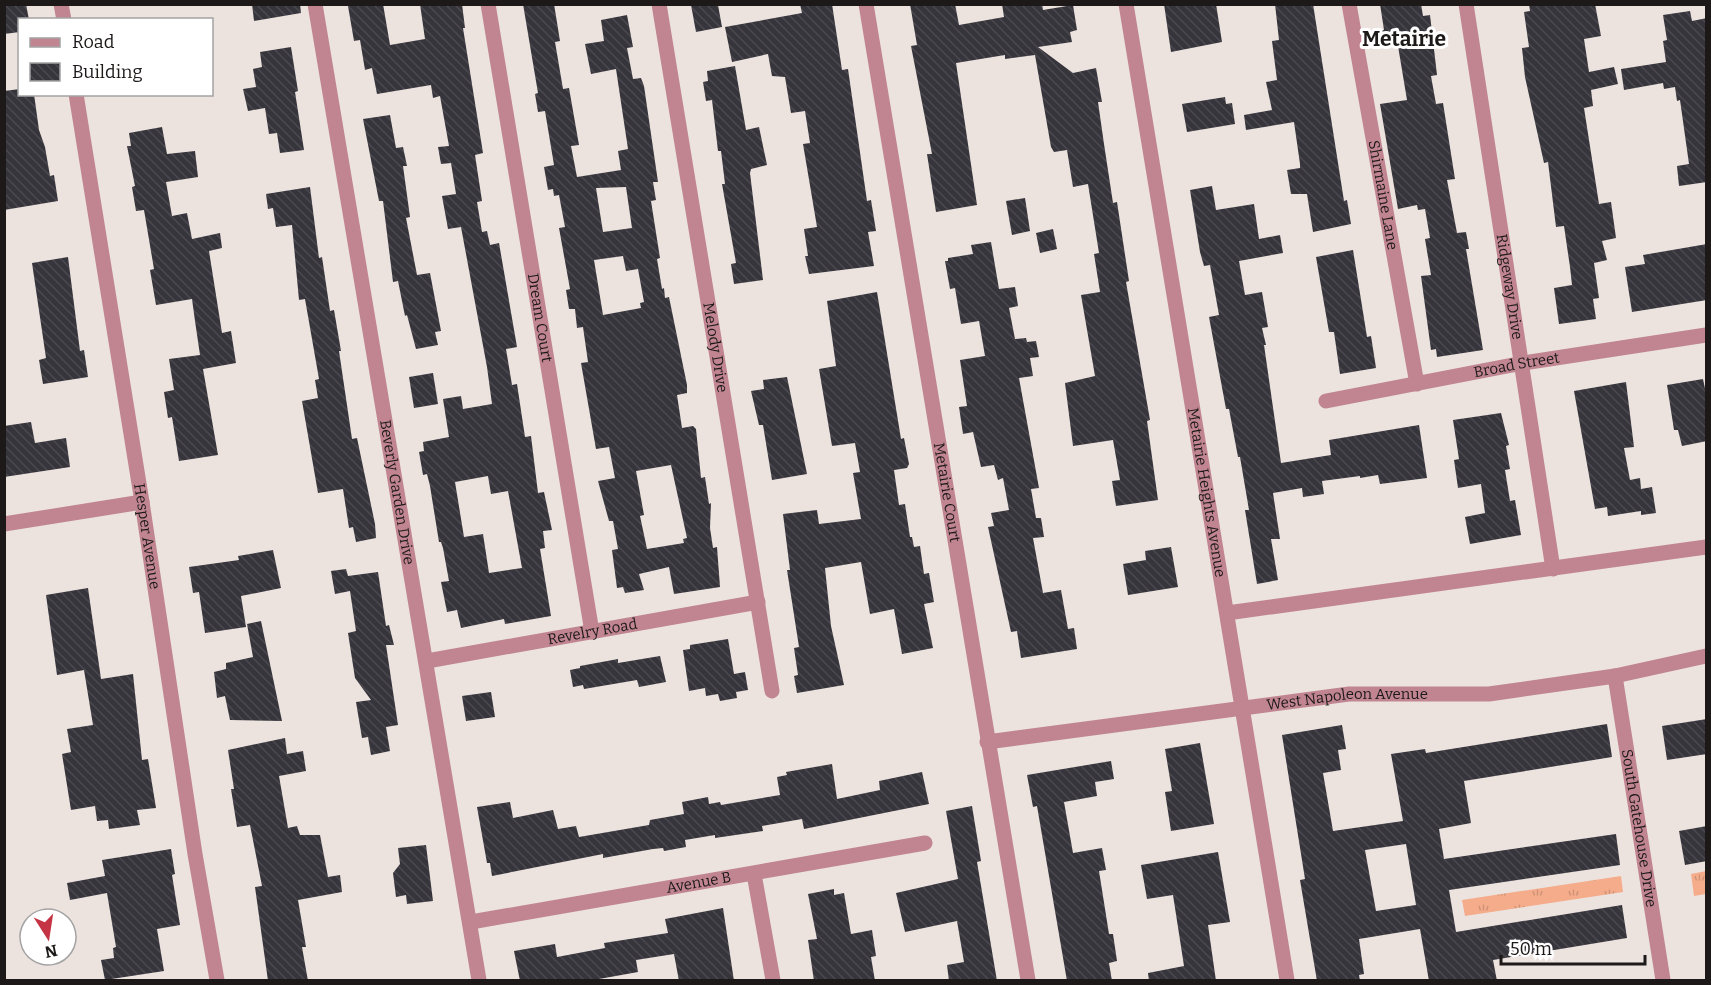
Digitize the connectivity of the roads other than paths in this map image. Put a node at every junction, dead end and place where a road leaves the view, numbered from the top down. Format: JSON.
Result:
{"nodes":[{"id":1,"x":315,"y":4,"type":"edge"},
{"id":2,"x":488,"y":4,"type":"edge"},
{"id":3,"x":659,"y":4,"type":"edge"},
{"id":4,"x":866,"y":4,"type":"edge"},
{"id":5,"x":1126,"y":4,"type":"edge"},
{"id":6,"x":1350,"y":4,"type":"edge"},
{"id":7,"x":1466,"y":4,"type":"edge"},
{"id":8,"x":76,"y":96,"type":"edge"},
{"id":9,"x":1707,"y":335,"type":"edge"},
{"id":10,"x":1523,"y":363,"type":"junction"},
{"id":11,"x":1417,"y":384,"type":"junction"},
{"id":12,"x":1326,"y":401,"type":"dead end"},
{"id":13,"x":142,"y":502,"type":"junction"},
{"id":14,"x":4,"y":524,"type":"edge"},
{"id":15,"x":1707,"y":547,"type":"edge"},
{"id":16,"x":1553,"y":569,"type":"junction"},
{"id":17,"x":758,"y":602,"type":"junction"},
{"id":18,"x":1227,"y":614,"type":"junction"},
{"id":19,"x":592,"y":632,"type":"junction"},
{"id":20,"x":1707,"y":656,"type":"edge"},
{"id":21,"x":427,"y":661,"type":"junction"},
{"id":22,"x":1615,"y":676,"type":"junction"},
{"id":23,"x":772,"y":691,"type":"dead end"},
{"id":24,"x":1242,"y":708,"type":"junction"},
{"id":25,"x":987,"y":742,"type":"junction"},
{"id":26,"x":925,"y":843,"type":"dead end"},
{"id":27,"x":754,"y":874,"type":"junction"},
{"id":28,"x":471,"y":922,"type":"junction"},
{"id":29,"x":218,"y":981,"type":"edge"},
{"id":30,"x":479,"y":981,"type":"edge"},
{"id":31,"x":773,"y":981,"type":"edge"},
{"id":32,"x":1028,"y":981,"type":"edge"},
{"id":33,"x":1287,"y":981,"type":"edge"},
{"id":34,"x":1663,"y":981,"type":"edge"}],
"edges":[{"from":1,"to":21,"type":"street","name":"Beverly Garden Drive"},
{"from":2,"to":19,"type":"street","name":"Dream Court"},
{"from":3,"to":17,"type":"street","name":"Melody Drive"},
{"from":4,"to":25,"type":"street","name":"Metairie Court"},
{"from":5,"to":18,"type":"street","name":"Metairie Heights Avenue"},
{"from":6,"to":11,"type":"street","name":"Shirmaine Lane"},
{"from":7,"to":10,"type":"street","name":"Ridgeway Drive"},
{"from":8,"to":13,"type":"street","name":"Hesper Avenue"},
{"from":9,"to":10,"type":"street","name":"Broad Street"},
{"from":10,"to":11,"type":"street","name":"Broad Street"},
{"from":10,"to":16,"type":"street","name":"Ridgeway Drive"},
{"from":11,"to":12,"type":"street","name":"Broad Street"},
{"from":13,"to":14,"type":"street"},
{"from":13,"to":29,"type":"street","name":"Hesper Avenue"},
{"from":15,"to":16,"type":"street"},
{"from":16,"to":18,"type":"street"},
{"from":17,"to":19,"type":"street","name":"Revelry Road"},
{"from":17,"to":23,"type":"street","name":"Melody Drive"},
{"from":18,"to":24,"type":"street","name":"Metairie Heights Avenue"},
{"from":19,"to":21,"type":"street","name":"Revelry Road"},
{"from":20,"to":22,"type":"street","name":"West Napoleon Avenue"},
{"from":21,"to":28,"type":"street","name":"Beverly Garden Drive"},
{"from":22,"to":24,"type":"street","name":"West Napoleon Avenue"},
{"from":22,"to":34,"type":"street","name":"South Gatehouse Drive"},
{"from":24,"to":25,"type":"street","name":"West Napoleon Avenue"},
{"from":24,"to":33,"type":"street","name":"Metairie Heights Avenue"},
{"from":25,"to":32,"type":"street","name":"Metairie Court"},
{"from":26,"to":27,"type":"street","name":"Avenue B"},
{"from":27,"to":28,"type":"street","name":"Avenue B"},
{"from":27,"to":31,"type":"street"},
{"from":28,"to":30,"type":"street","name":"Beverly Garden Drive"}]}
